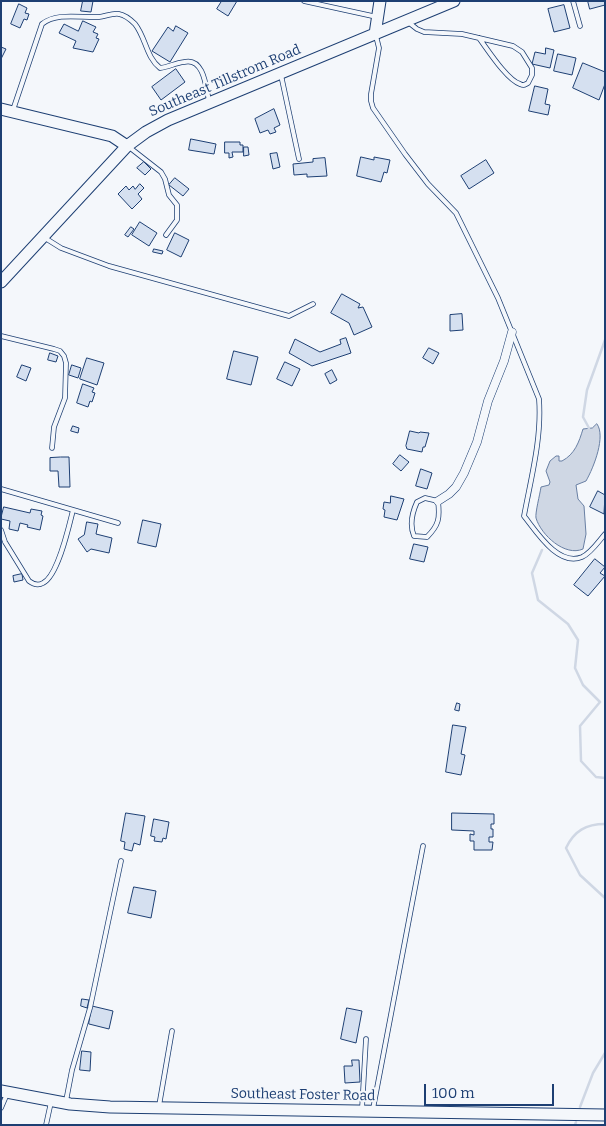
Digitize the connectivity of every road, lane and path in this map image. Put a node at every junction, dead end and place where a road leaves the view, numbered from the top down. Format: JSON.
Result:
{"nodes":[{"id":1,"x":304,"y":1,"type":"edge"},
{"id":2,"x":380,"y":1,"type":"edge"},
{"id":3,"x":454,"y":1,"type":"edge"},
{"id":4,"x":573,"y":1,"type":"edge"},
{"id":5,"x":377,"y":17,"type":"junction"},
{"id":6,"x":407,"y":21,"type":"junction"},
{"id":7,"x":580,"y":26,"type":"dead end"},
{"id":8,"x":375,"y":34,"type":"junction"},
{"id":9,"x":479,"y":38,"type":"junction"},
{"id":10,"x":281,"y":73,"type":"junction"},
{"id":11,"x":209,"y":102,"type":"junction"},
{"id":12,"x":7,"y":111,"type":"edge"},
{"id":13,"x":127,"y":146,"type":"junction"},
{"id":14,"x":299,"y":159,"type":"dead end"},
{"id":15,"x":166,"y":235,"type":"dead end"},
{"id":16,"x":43,"y":237,"type":"junction"},
{"id":17,"x":1,"y":282,"type":"edge"},
{"id":18,"x":313,"y":304,"type":"dead end"},
{"id":19,"x":512,"y":332,"type":"junction"},
{"id":20,"x":1,"y":336,"type":"edge"},
{"id":21,"x":52,"y":448,"type":"dead end"},
{"id":22,"x":1,"y":489,"type":"edge"},
{"id":23,"x":438,"y":501,"type":"junction"},
{"id":24,"x":73,"y":510,"type":"junction"},
{"id":25,"x":118,"y":523,"type":"dead end"},
{"id":26,"x":1,"y":530,"type":"edge"},
{"id":27,"x":605,"y":534,"type":"edge"},
{"id":28,"x":422,"y":846,"type":"dead end"},
{"id":29,"x":121,"y":861,"type":"dead end"},
{"id":30,"x":172,"y":1031,"type":"dead end"},
{"id":31,"x":366,"y":1039,"type":"dead end"},
{"id":32,"x":4,"y":1091,"type":"edge"},
{"id":33,"x":51,"y":1101,"type":"junction"},
{"id":34,"x":65,"y":1103,"type":"junction"},
{"id":35,"x":1,"y":1108,"type":"edge"},
{"id":36,"x":158,"y":1108,"type":"junction"},
{"id":37,"x":367,"y":1111,"type":"junction"},
{"id":38,"x":605,"y":1115,"type":"edge"},
{"id":39,"x":46,"y":1125,"type":"edge"}],
"edges":[{"from":1,"to":5,"type":"lane"},
{"from":2,"to":5,"type":"main road"},
{"from":3,"to":6,"type":"main road","name":"Southeast Tillstrom Road"},
{"from":4,"to":7,"type":"lane"},
{"from":5,"to":8,"type":"main road"},
{"from":6,"to":8,"type":"main road","name":"Southeast Tillstrom Road"},
{"from":6,"to":9,"type":"lane"},
{"from":8,"to":10,"type":"main road","name":"Southeast Tillstrom Road"},
{"from":8,"to":19,"type":"lane"},
{"from":9,"to":9,"type":"lane"},
{"from":10,"to":11,"type":"main road","name":"Southeast Tillstrom Road"},
{"from":10,"to":14,"type":"lane"},
{"from":11,"to":12,"type":"lane"},
{"from":11,"to":13,"type":"main road","name":"Southeast Tillstrom Road"},
{"from":12,"to":13,"type":"main road"},
{"from":13,"to":15,"type":"lane"},
{"from":13,"to":16,"type":"main road","name":"Southeast Tillstrom Road"},
{"from":16,"to":17,"type":"main road","name":"Southeast Tillstrom Road"},
{"from":16,"to":18,"type":"lane"},
{"from":19,"to":23,"type":"street"},
{"from":19,"to":27,"type":"lane"},
{"from":20,"to":21,"type":"lane"},
{"from":22,"to":24,"type":"lane"},
{"from":23,"to":23,"type":"lane"},
{"from":24,"to":25,"type":"lane"},
{"from":24,"to":26,"type":"lane"},
{"from":28,"to":37,"type":"lane"},
{"from":29,"to":34,"type":"lane"},
{"from":30,"to":36,"type":"lane"},
{"from":31,"to":37,"type":"lane"},
{"from":32,"to":33,"type":"main road","name":"Southeast Foster Road"},
{"from":32,"to":35,"type":"lane"},
{"from":33,"to":34,"type":"main road","name":"Southeast Foster Road"},
{"from":33,"to":39,"type":"lane"},
{"from":34,"to":36,"type":"main road","name":"Southeast Foster Road"},
{"from":36,"to":37,"type":"main road","name":"Southeast Foster Road"},
{"from":37,"to":38,"type":"main road","name":"Southeast Foster Road"}]}
